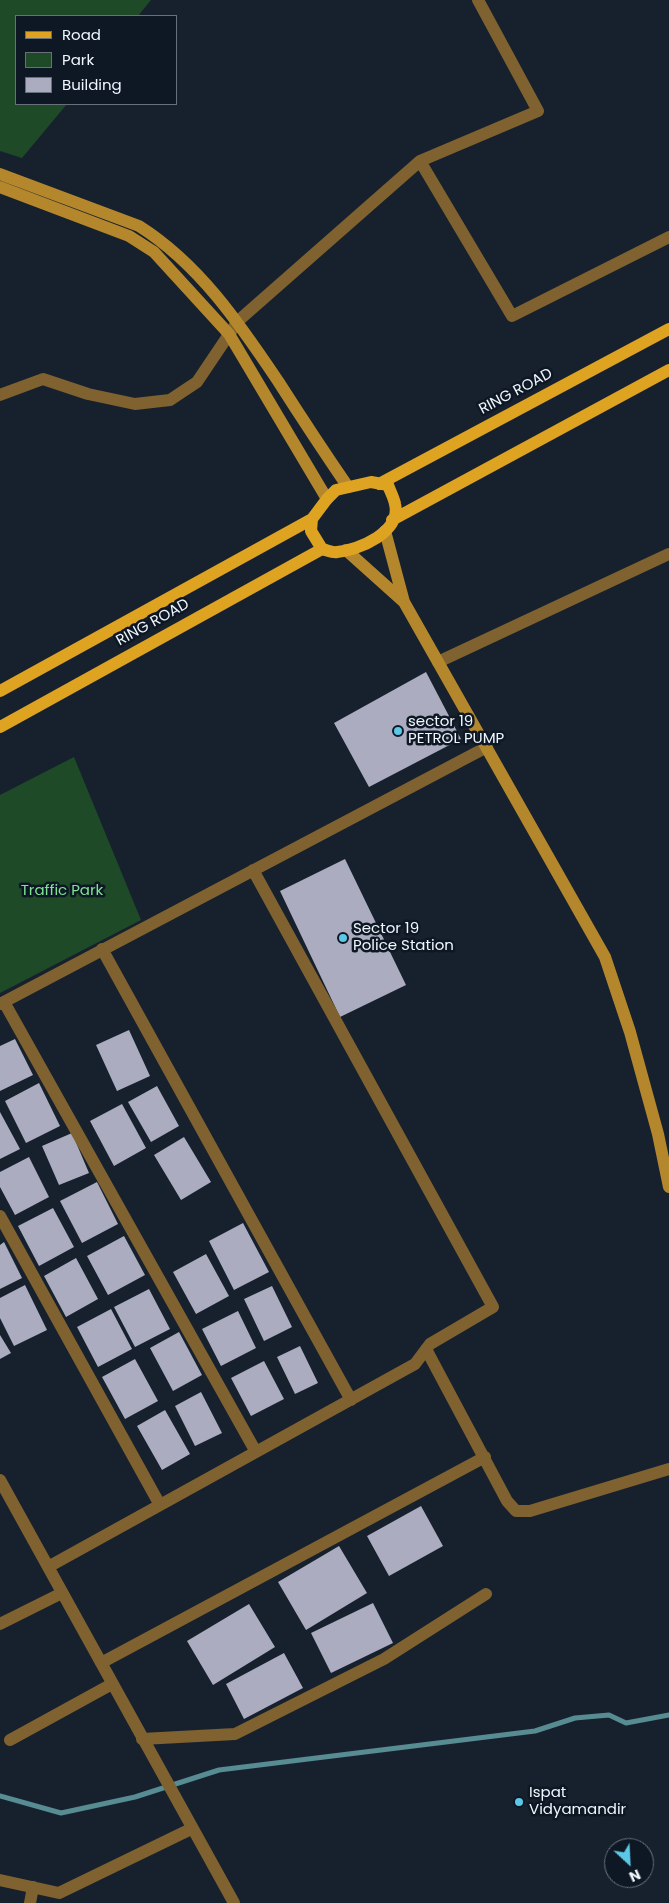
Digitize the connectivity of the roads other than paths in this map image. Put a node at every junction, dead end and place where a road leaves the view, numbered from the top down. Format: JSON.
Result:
{"nodes":[{"id":1,"x":478,"y":0,"type":"edge"},
{"id":2,"x":420,"y":161,"type":"junction"},
{"id":3,"x":0,"y":174,"type":"edge"},
{"id":4,"x":0,"y":188,"type":"edge"},
{"id":5,"x":669,"y":237,"type":"edge"},
{"id":6,"x":238,"y":321,"type":"junction"},
{"id":7,"x":669,"y":329,"type":"edge"},
{"id":8,"x":229,"y":334,"type":"junction"},
{"id":9,"x":669,"y":370,"type":"edge"},
{"id":10,"x":0,"y":394,"type":"edge"},
{"id":11,"x":379,"y":484,"type":"junction"},
{"id":12,"x":348,"y":487,"type":"junction"},
{"id":13,"x":327,"y":498,"type":"junction"},
{"id":14,"x":312,"y":519,"type":"junction"},
{"id":15,"x":392,"y":520,"type":"junction"},
{"id":16,"x":385,"y":531,"type":"junction"},
{"id":17,"x":322,"y":548,"type":"junction"},
{"id":18,"x":346,"y":550,"type":"junction"},
{"id":19,"x":669,"y":554,"type":"edge"},
{"id":20,"x":404,"y":602,"type":"junction"},
{"id":21,"x":438,"y":662,"type":"junction"},
{"id":22,"x":0,"y":691,"type":"edge"},
{"id":23,"x":0,"y":727,"type":"edge"},
{"id":24,"x":487,"y":747,"type":"junction"},
{"id":25,"x":253,"y":870,"type":"junction"},
{"id":26,"x":102,"y":949,"type":"junction"},
{"id":27,"x":2,"y":1003,"type":"edge"},
{"id":28,"x":664,"y":1133,"type":"edge"},
{"id":29,"x":669,"y":1187,"type":"edge"},
{"id":30,"x":0,"y":1216,"type":"edge"},
{"id":31,"x":426,"y":1349,"type":"junction"},
{"id":32,"x":351,"y":1400,"type":"junction"},
{"id":33,"x":256,"y":1452,"type":"junction"},
{"id":34,"x":485,"y":1457,"type":"junction"},
{"id":35,"x":669,"y":1469,"type":"edge"},
{"id":36,"x":0,"y":1480,"type":"edge"},
{"id":37,"x":5,"y":1499,"type":"edge"},
{"id":38,"x":160,"y":1505,"type":"junction"},
{"id":39,"x":48,"y":1567,"type":"junction"},
{"id":40,"x":62,"y":1593,"type":"junction"},
{"id":41,"x":486,"y":1594,"type":"dead end"},
{"id":42,"x":0,"y":1624,"type":"edge"},
{"id":43,"x":101,"y":1664,"type":"junction"},
{"id":44,"x":112,"y":1684,"type":"junction"},
{"id":45,"x":142,"y":1738,"type":"junction"},
{"id":46,"x":10,"y":1740,"type":"dead end"},
{"id":47,"x":191,"y":1829,"type":"junction"},
{"id":48,"x":0,"y":1880,"type":"edge"},
{"id":49,"x":34,"y":1887,"type":"junction"},
{"id":50,"x":30,"y":1903,"type":"edge"},
{"id":51,"x":234,"y":1903,"type":"edge"}],
"edges":[{"from":1,"to":2,"type":"street"},
{"from":2,"to":5,"type":"street"},
{"from":2,"to":6,"type":"street"},
{"from":3,"to":6,"type":"street"},
{"from":4,"to":8,"type":"street"},
{"from":6,"to":8,"type":"street"},
{"from":6,"to":12,"type":"street"},
{"from":7,"to":11,"type":"main road","name":"RING ROAD"},
{"from":8,"to":10,"type":"street"},
{"from":8,"to":13,"type":"street"},
{"from":9,"to":15,"type":"main road"},
{"from":11,"to":12,"type":"main road"},
{"from":11,"to":15,"type":"main road"},
{"from":12,"to":13,"type":"main road"},
{"from":13,"to":14,"type":"main road"},
{"from":14,"to":17,"type":"main road"},
{"from":14,"to":22,"type":"main road","name":"RING ROAD"},
{"from":15,"to":16,"type":"main road"},
{"from":16,"to":18,"type":"main road"},
{"from":16,"to":20,"type":"street"},
{"from":17,"to":18,"type":"main road"},
{"from":17,"to":23,"type":"main road","name":"RING ROAD"},
{"from":18,"to":20,"type":"street"},
{"from":19,"to":21,"type":"street"},
{"from":20,"to":21,"type":"street"},
{"from":21,"to":24,"type":"street"},
{"from":24,"to":25,"type":"street"},
{"from":24,"to":28,"type":"street"},
{"from":25,"to":26,"type":"street"},
{"from":25,"to":31,"type":"street"},
{"from":26,"to":27,"type":"street"},
{"from":26,"to":32,"type":"street"},
{"from":27,"to":33,"type":"street"},
{"from":28,"to":29,"type":"street"},
{"from":30,"to":38,"type":"street"},
{"from":31,"to":32,"type":"street"},
{"from":31,"to":34,"type":"street"},
{"from":32,"to":33,"type":"street"},
{"from":33,"to":38,"type":"street"},
{"from":34,"to":35,"type":"street"},
{"from":34,"to":43,"type":"street"},
{"from":36,"to":37,"type":"street"},
{"from":37,"to":39,"type":"street"},
{"from":38,"to":39,"type":"street"},
{"from":39,"to":40,"type":"street"},
{"from":40,"to":42,"type":"street"},
{"from":40,"to":43,"type":"street"},
{"from":41,"to":45,"type":"street"},
{"from":43,"to":44,"type":"street"},
{"from":44,"to":45,"type":"street"},
{"from":44,"to":46,"type":"street"},
{"from":45,"to":47,"type":"street"},
{"from":47,"to":49,"type":"street"},
{"from":47,"to":51,"type":"street"},
{"from":48,"to":49,"type":"street"},
{"from":49,"to":50,"type":"street"}]}
